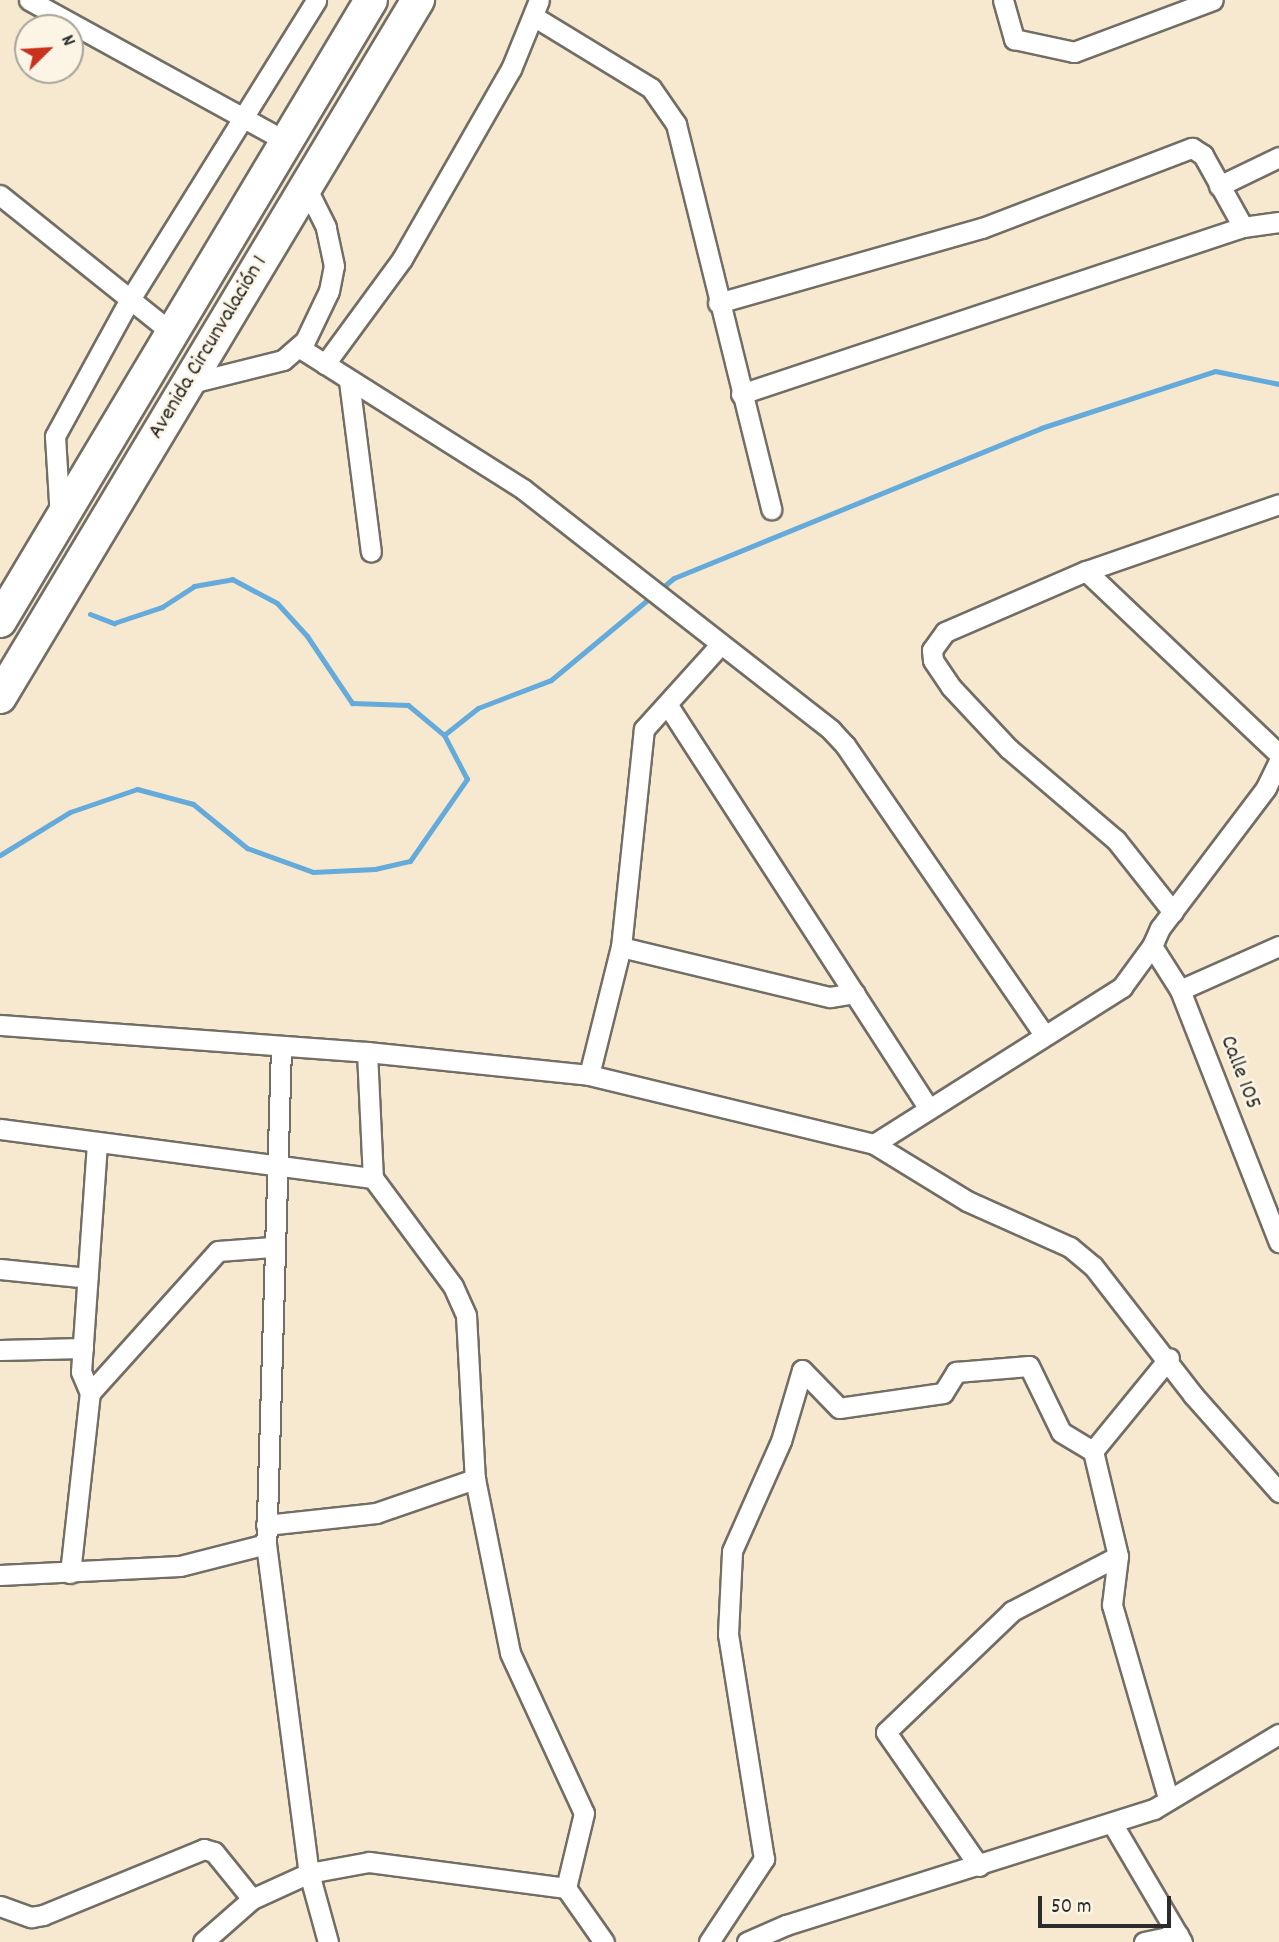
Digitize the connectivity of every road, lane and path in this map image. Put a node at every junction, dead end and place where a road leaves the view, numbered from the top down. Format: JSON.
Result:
{"nodes":[{"id":1,"x":29,"y":0,"type":"edge"},
{"id":2,"x":316,"y":0,"type":"edge"},
{"id":3,"x":371,"y":0,"type":"edge"},
{"id":4,"x":418,"y":0,"type":"edge"},
{"id":5,"x":1003,"y":0,"type":"edge"},
{"id":6,"x":1213,"y":0,"type":"edge"},
{"id":7,"x":51,"y":5,"type":"edge"},
{"id":8,"x":536,"y":8,"type":"edge"},
{"id":9,"x":243,"y":117,"type":"junction"},
{"id":10,"x":286,"y":141,"type":"junction"},
{"id":11,"x":1279,"y":157,"type":"edge"},
{"id":12,"x":1219,"y":186,"type":"junction"},
{"id":13,"x":306,"y":187,"type":"junction"},
{"id":14,"x":0,"y":195,"type":"edge"},
{"id":15,"x":1279,"y":222,"type":"edge"},
{"id":16,"x":1243,"y":227,"type":"junction"},
{"id":17,"x":129,"y":301,"type":"junction"},
{"id":18,"x":718,"y":303,"type":"junction"},
{"id":19,"x":172,"y":333,"type":"junction"},
{"id":20,"x":300,"y":348,"type":"junction"},
{"id":21,"x":325,"y":364,"type":"junction"},
{"id":22,"x":349,"y":381,"type":"junction"},
{"id":23,"x":187,"y":384,"type":"junction"},
{"id":24,"x":741,"y":394,"type":"junction"},
{"id":25,"x":1279,"y":504,"type":"edge"},
{"id":26,"x":771,"y":509,"type":"dead end"},
{"id":27,"x":60,"y":520,"type":"junction"},
{"id":28,"x":371,"y":552,"type":"dead end"},
{"id":29,"x":1086,"y":571,"type":"junction"},
{"id":30,"x":0,"y":621,"type":"edge"},
{"id":31,"x":720,"y":645,"type":"junction"},
{"id":32,"x":0,"y":697,"type":"edge"},
{"id":33,"x":667,"y":704,"type":"junction"},
{"id":34,"x":1279,"y":754,"type":"edge"},
{"id":35,"x":1279,"y":761,"type":"edge"},
{"id":36,"x":1173,"y":912,"type":"junction"},
{"id":37,"x":1156,"y":937,"type":"junction"},
{"id":38,"x":1279,"y":946,"type":"edge"},
{"id":39,"x":621,"y":947,"type":"junction"},
{"id":40,"x":1180,"y":990,"type":"junction"},
{"id":41,"x":855,"y":993,"type":"junction"},
{"id":42,"x":0,"y":1026,"type":"edge"},
{"id":43,"x":1043,"y":1033,"type":"junction"},
{"id":44,"x":281,"y":1047,"type":"junction"},
{"id":45,"x":367,"y":1052,"type":"junction"},
{"id":46,"x":589,"y":1075,"type":"junction"},
{"id":47,"x":929,"y":1109,"type":"junction"},
{"id":48,"x":0,"y":1129,"type":"edge"},
{"id":49,"x":97,"y":1143,"type":"junction"},
{"id":50,"x":874,"y":1143,"type":"junction"},
{"id":51,"x":278,"y":1167,"type":"junction"},
{"id":52,"x":373,"y":1178,"type":"junction"},
{"id":53,"x":1272,"y":1203,"type":"edge"},
{"id":54,"x":1279,"y":1242,"type":"edge"},
{"id":55,"x":272,"y":1247,"type":"junction"},
{"id":56,"x":0,"y":1269,"type":"edge"},
{"id":57,"x":88,"y":1278,"type":"junction"},
{"id":58,"x":83,"y":1348,"type":"junction"},
{"id":59,"x":0,"y":1350,"type":"edge"},
{"id":60,"x":1168,"y":1358,"type":"junction"},
{"id":61,"x":90,"y":1394,"type":"junction"},
{"id":62,"x":1093,"y":1451,"type":"junction"},
{"id":63,"x":475,"y":1479,"type":"junction"},
{"id":64,"x":1279,"y":1492,"type":"edge"},
{"id":65,"x":266,"y":1534,"type":"junction"},
{"id":66,"x":1118,"y":1556,"type":"junction"},
{"id":67,"x":70,"y":1573,"type":"junction"},
{"id":68,"x":0,"y":1575,"type":"edge"},
{"id":69,"x":1279,"y":1734,"type":"edge"},
{"id":70,"x":1168,"y":1798,"type":"junction"},
{"id":71,"x":1112,"y":1823,"type":"junction"},
{"id":72,"x":979,"y":1866,"type":"junction"},
{"id":73,"x":309,"y":1873,"type":"junction"},
{"id":74,"x":566,"y":1888,"type":"junction"},
{"id":75,"x":252,"y":1899,"type":"junction"},
{"id":76,"x":0,"y":1906,"type":"edge"},
{"id":77,"x":1180,"y":1938,"type":"edge"},
{"id":78,"x":713,"y":1941,"type":"edge"},
{"id":79,"x":203,"y":1942,"type":"edge"},
{"id":80,"x":328,"y":1942,"type":"edge"},
{"id":81,"x":604,"y":1942,"type":"edge"},
{"id":82,"x":747,"y":1942,"type":"edge"},
{"id":83,"x":1144,"y":1942,"type":"edge"}],
"edges":[{"from":1,"to":7,"type":"street"},
{"from":2,"to":9,"type":"street"},
{"from":3,"to":10,"type":"main road","name":"Avenida Circunvalación 1"},
{"from":4,"to":13,"type":"main road","name":"Avenida Circunvalación 1"},
{"from":5,"to":6,"type":"street"},
{"from":7,"to":9,"type":"street"},
{"from":8,"to":18,"type":"street"},
{"from":8,"to":21,"type":"street"},
{"from":9,"to":10,"type":"street"},
{"from":9,"to":17,"type":"street"},
{"from":10,"to":19,"type":"main road","name":"Avenida Circunvalación 1"},
{"from":11,"to":12,"type":"street"},
{"from":12,"to":16,"type":"street"},
{"from":12,"to":18,"type":"street"},
{"from":13,"to":20,"type":"street"},
{"from":13,"to":23,"type":"main road","name":"Avenida Circunvalación 1"},
{"from":14,"to":17,"type":"street"},
{"from":15,"to":16,"type":"street"},
{"from":16,"to":24,"type":"street"},
{"from":17,"to":19,"type":"street"},
{"from":17,"to":27,"type":"street"},
{"from":18,"to":24,"type":"street"},
{"from":19,"to":27,"type":"main road","name":"Avenida Circunvalación 1"},
{"from":20,"to":21,"type":"street"},
{"from":20,"to":23,"type":"street"},
{"from":21,"to":22,"type":"street"},
{"from":22,"to":28,"type":"street"},
{"from":22,"to":31,"type":"street"},
{"from":23,"to":32,"type":"main road","name":"Avenida Circunvalación 1"},
{"from":24,"to":26,"type":"street"},
{"from":25,"to":29,"type":"street"},
{"from":27,"to":30,"type":"main road","name":"Avenida Circunvalación 1"},
{"from":29,"to":34,"type":"street"},
{"from":29,"to":36,"type":"street"},
{"from":31,"to":33,"type":"street"},
{"from":31,"to":43,"type":"street"},
{"from":33,"to":39,"type":"street"},
{"from":33,"to":41,"type":"street"},
{"from":35,"to":36,"type":"street"},
{"from":36,"to":37,"type":"street"},
{"from":37,"to":40,"type":"street","name":"Calle 105"},
{"from":37,"to":43,"type":"street"},
{"from":38,"to":40,"type":"street"},
{"from":39,"to":41,"type":"street"},
{"from":39,"to":46,"type":"street"},
{"from":40,"to":53,"type":"street","name":"Calle 105"},
{"from":41,"to":47,"type":"street"},
{"from":42,"to":44,"type":"street"},
{"from":43,"to":47,"type":"street"},
{"from":44,"to":45,"type":"street"},
{"from":44,"to":51,"type":"street"},
{"from":45,"to":46,"type":"street"},
{"from":45,"to":52,"type":"street"},
{"from":46,"to":50,"type":"street"},
{"from":47,"to":50,"type":"street"},
{"from":48,"to":49,"type":"street"},
{"from":49,"to":51,"type":"street"},
{"from":49,"to":57,"type":"street"},
{"from":50,"to":60,"type":"street"},
{"from":51,"to":52,"type":"street"},
{"from":51,"to":55,"type":"street"},
{"from":52,"to":63,"type":"street"},
{"from":53,"to":54,"type":"street","name":"Calle 105"},
{"from":55,"to":61,"type":"street"},
{"from":55,"to":65,"type":"street"},
{"from":56,"to":57,"type":"street"},
{"from":57,"to":58,"type":"street"},
{"from":58,"to":59,"type":"street"},
{"from":58,"to":61,"type":"street"},
{"from":60,"to":62,"type":"street"},
{"from":60,"to":64,"type":"street"},
{"from":61,"to":67,"type":"street"},
{"from":62,"to":66,"type":"street"},
{"from":62,"to":78,"type":"street"},
{"from":63,"to":65,"type":"street"},
{"from":63,"to":74,"type":"street"},
{"from":65,"to":67,"type":"street"},
{"from":65,"to":73,"type":"street"},
{"from":66,"to":70,"type":"street"},
{"from":66,"to":72,"type":"street"},
{"from":67,"to":68,"type":"street"},
{"from":69,"to":70,"type":"street"},
{"from":70,"to":71,"type":"street"},
{"from":71,"to":72,"type":"street"},
{"from":71,"to":77,"type":"street"},
{"from":72,"to":82,"type":"street"},
{"from":73,"to":74,"type":"street"},
{"from":73,"to":75,"type":"street"},
{"from":73,"to":80,"type":"street"},
{"from":74,"to":81,"type":"street"},
{"from":75,"to":76,"type":"street"},
{"from":75,"to":79,"type":"street"},
{"from":77,"to":83,"type":"street"}]}
